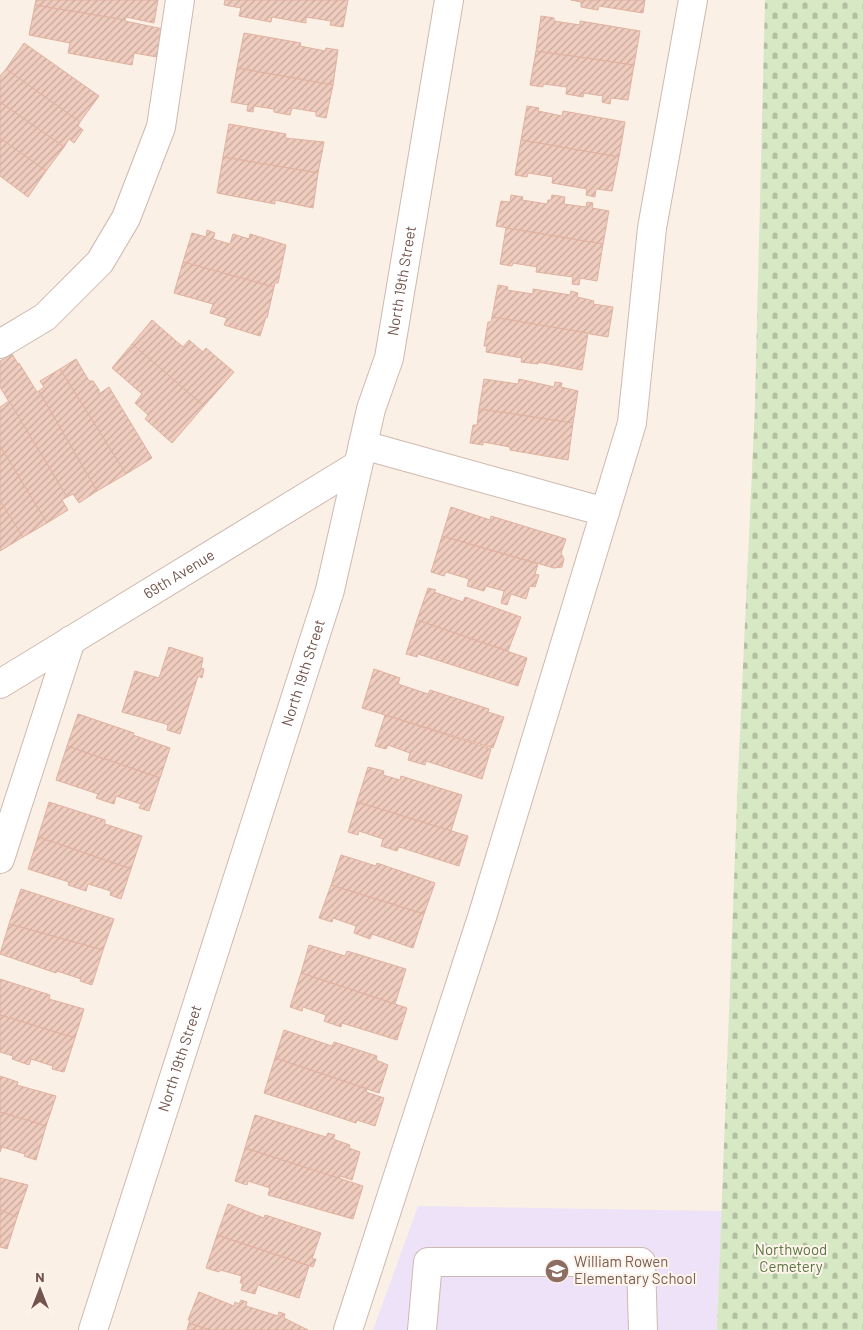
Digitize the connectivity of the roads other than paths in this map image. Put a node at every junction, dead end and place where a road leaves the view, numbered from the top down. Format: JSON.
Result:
{"nodes":[{"id":1,"x":180,"y":0,"type":"edge"},
{"id":2,"x":449,"y":0,"type":"edge"},
{"id":3,"x":693,"y":0,"type":"edge"},
{"id":4,"x":0,"y":344,"type":"edge"},
{"id":5,"x":360,"y":455,"type":"junction"},
{"id":6,"x":605,"y":512,"type":"junction"},
{"id":7,"x":72,"y":640,"type":"junction"},
{"id":8,"x":0,"y":684,"type":"edge"},
{"id":9,"x":0,"y":859,"type":"edge"},
{"id":10,"x":92,"y":1330,"type":"edge"},
{"id":11,"x":348,"y":1330,"type":"edge"},
{"id":12,"x":422,"y":1330,"type":"edge"},
{"id":13,"x":643,"y":1330,"type":"edge"}],
"edges":[{"from":1,"to":4,"type":"street"},
{"from":2,"to":5,"type":"street","name":"North 19th Street"},
{"from":3,"to":6,"type":"street"},
{"from":5,"to":6,"type":"street"},
{"from":5,"to":7,"type":"street","name":"69th Avenue"},
{"from":5,"to":10,"type":"street","name":"North 19th Street"},
{"from":6,"to":11,"type":"street"},
{"from":7,"to":8,"type":"street","name":"69th Avenue"},
{"from":7,"to":9,"type":"street"},
{"from":12,"to":13,"type":"street"}]}
